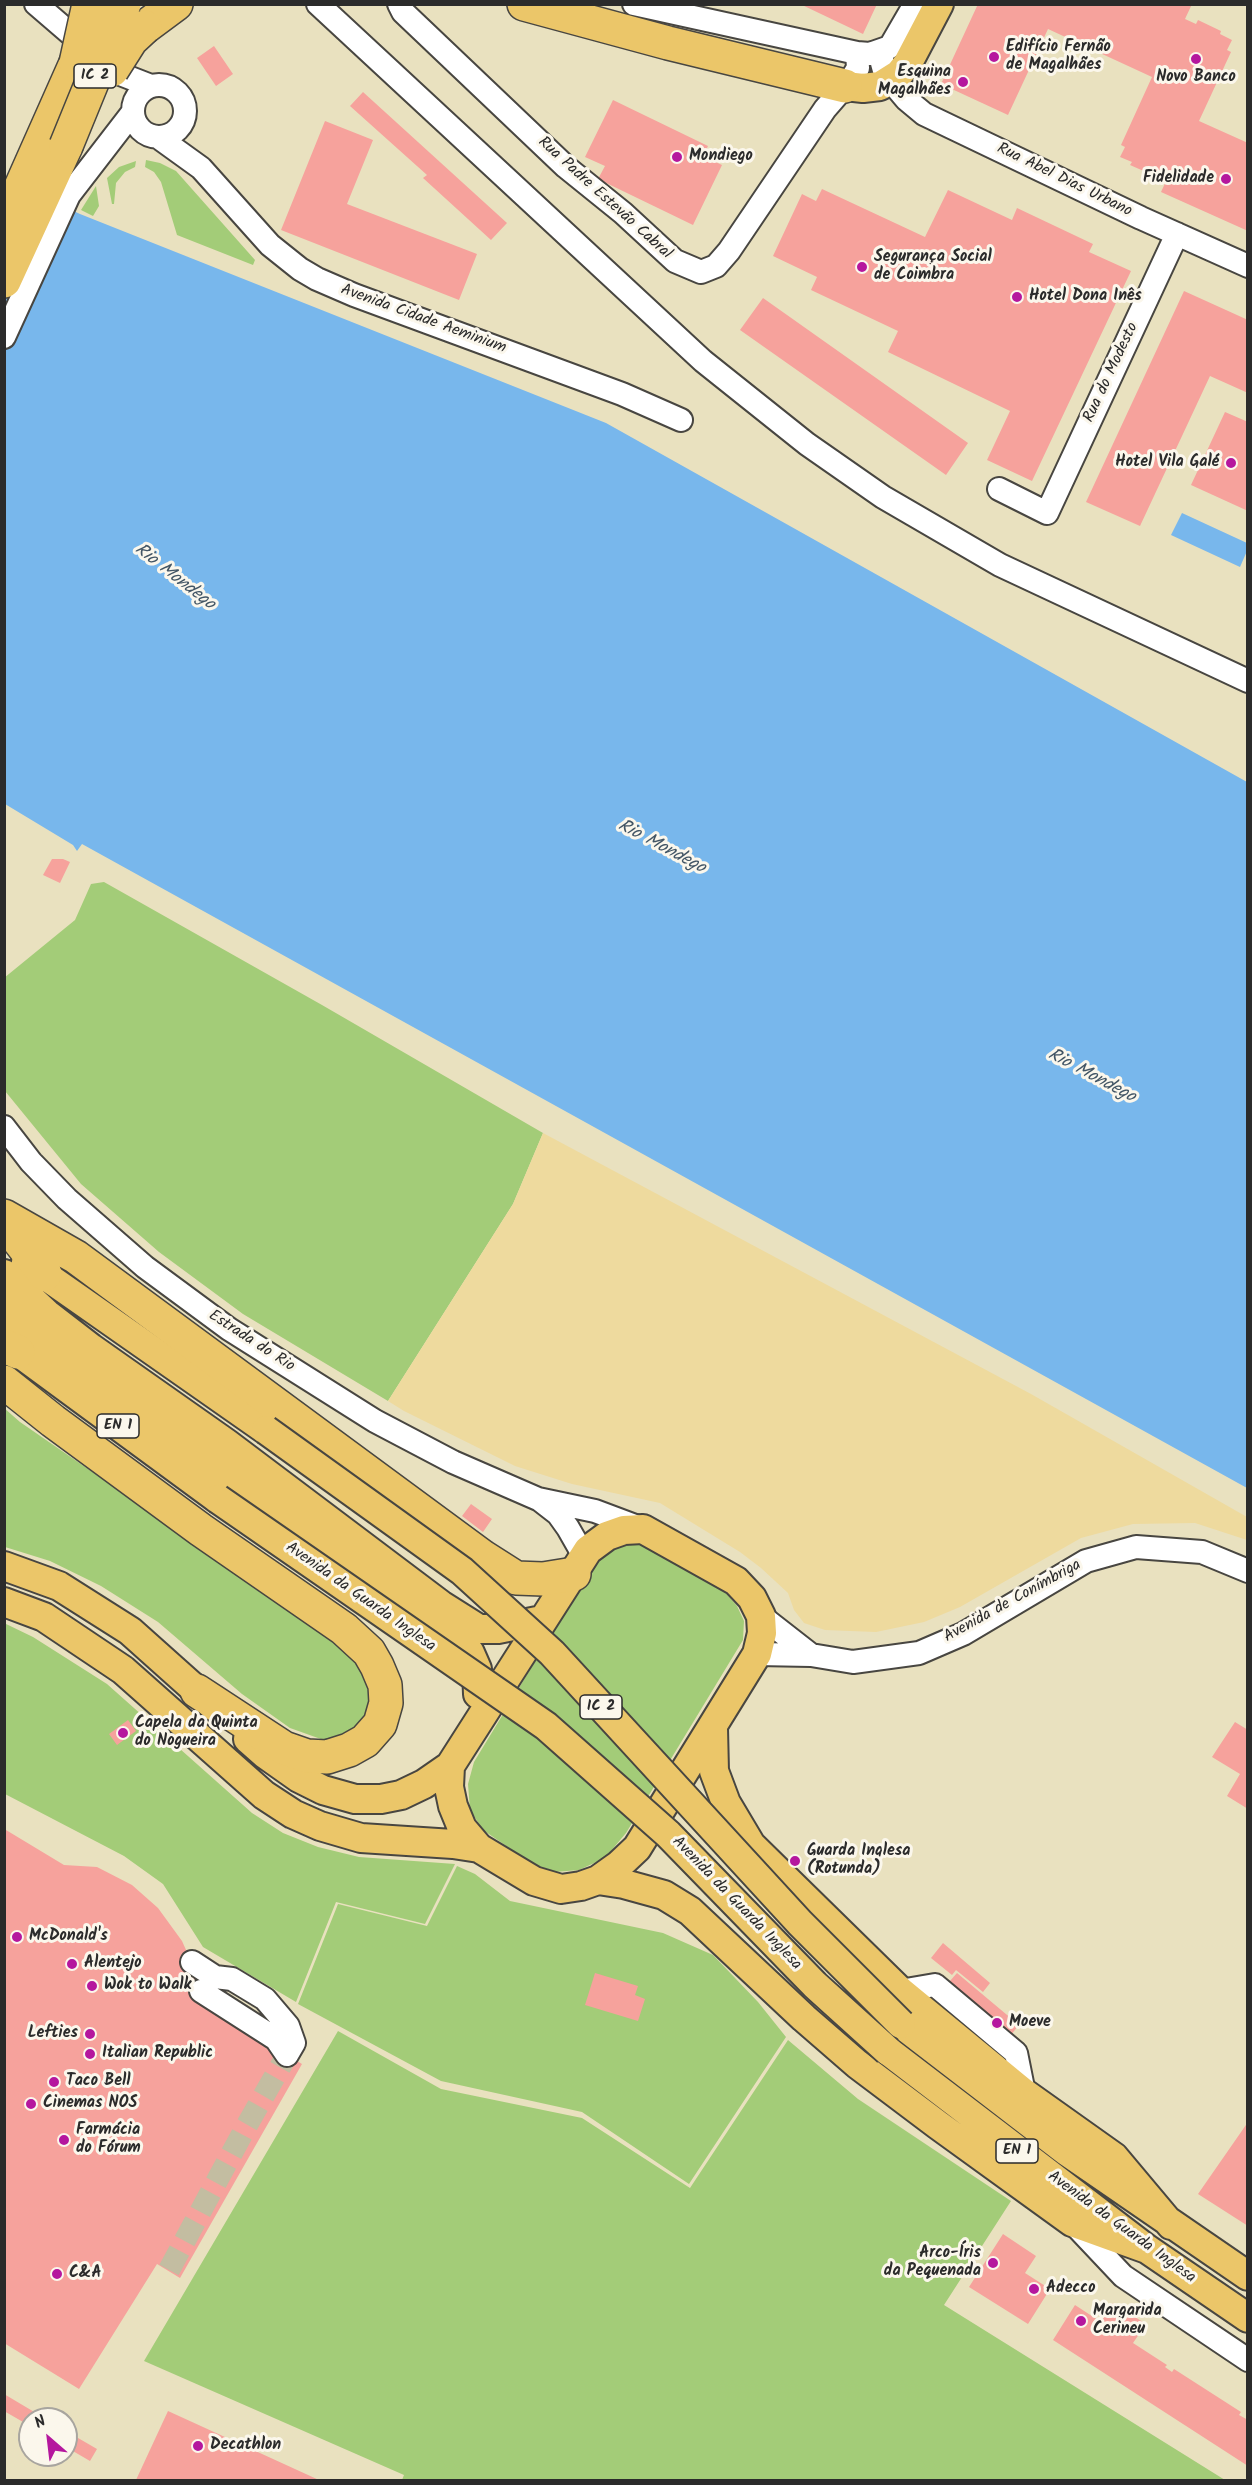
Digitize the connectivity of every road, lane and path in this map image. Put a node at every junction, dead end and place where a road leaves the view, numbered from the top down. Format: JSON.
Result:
{"nodes":[{"id":1,"x":36,"y":4,"type":"edge"},
{"id":2,"x":61,"y":4,"type":"edge"},
{"id":3,"x":89,"y":4,"type":"edge"},
{"id":4,"x":101,"y":4,"type":"edge"},
{"id":5,"x":124,"y":4,"type":"edge"},
{"id":6,"x":176,"y":4,"type":"edge"},
{"id":7,"x":318,"y":4,"type":"edge"},
{"id":8,"x":524,"y":4,"type":"edge"},
{"id":9,"x":634,"y":4,"type":"edge"},
{"id":10,"x":915,"y":4,"type":"edge"},
{"id":11,"x":939,"y":4,"type":"edge"},
{"id":12,"x":399,"y":7,"type":"edge"},
{"id":13,"x":73,"y":48,"type":"junction"},
{"id":14,"x":882,"y":52,"type":"junction"},
{"id":15,"x":857,"y":54,"type":"junction"},
{"id":16,"x":115,"y":72,"type":"junction"},
{"id":17,"x":890,"y":81,"type":"junction"},
{"id":18,"x":151,"y":86,"type":"junction"},
{"id":19,"x":845,"y":86,"type":"junction"},
{"id":20,"x":134,"y":108,"type":"junction"},
{"id":21,"x":185,"y":118,"type":"junction"},
{"id":22,"x":153,"y":136,"type":"junction"},
{"id":23,"x":78,"y":157,"type":"junction"},
{"id":24,"x":201,"y":168,"type":"junction"},
{"id":25,"x":4,"y":225,"type":"edge"},
{"id":26,"x":1177,"y":234,"type":"junction"},
{"id":27,"x":1248,"y":266,"type":"edge"},
{"id":28,"x":4,"y":281,"type":"edge"},
{"id":29,"x":4,"y":337,"type":"edge"},
{"id":30,"x":681,"y":420,"type":"dead end"},
{"id":31,"x":999,"y":489,"type":"dead end"},
{"id":32,"x":1248,"y":681,"type":"edge"},
{"id":33,"x":4,"y":1127,"type":"edge"},
{"id":34,"x":4,"y":1215,"type":"edge"},
{"id":35,"x":4,"y":1222,"type":"edge"},
{"id":36,"x":4,"y":1247,"type":"edge"},
{"id":37,"x":4,"y":1275,"type":"edge"},
{"id":38,"x":45,"y":1275,"type":"junction"},
{"id":39,"x":4,"y":1305,"type":"edge"},
{"id":40,"x":9,"y":1346,"type":"edge"},
{"id":41,"x":4,"y":1382,"type":"edge"},
{"id":42,"x":538,"y":1499,"type":"junction"},
{"id":43,"x":643,"y":1529,"type":"junction"},
{"id":44,"x":579,"y":1565,"type":"junction"},
{"id":45,"x":4,"y":1566,"type":"edge"},
{"id":46,"x":1248,"y":1571,"type":"edge"},
{"id":47,"x":4,"y":1602,"type":"edge"},
{"id":48,"x":761,"y":1616,"type":"junction"},
{"id":49,"x":544,"y":1620,"type":"junction"},
{"id":50,"x":757,"y":1654,"type":"junction"},
{"id":51,"x":811,"y":1655,"type":"junction"},
{"id":52,"x":197,"y":1691,"type":"junction"},
{"id":53,"x":478,"y":1720,"type":"junction"},
{"id":54,"x":712,"y":1728,"type":"junction"},
{"id":55,"x":450,"y":1766,"type":"junction"},
{"id":56,"x":479,"y":1848,"type":"junction"},
{"id":57,"x":598,"y":1880,"type":"junction"},
{"id":58,"x":192,"y":1962,"type":"dead end"},
{"id":59,"x":208,"y":1984,"type":"junction"},
{"id":60,"x":901,"y":2025,"type":"joint"},
{"id":61,"x":1072,"y":2222,"type":"junction"},
{"id":62,"x":1171,"y":2224,"type":"junction"},
{"id":63,"x":1147,"y":2249,"type":"junction"},
{"id":64,"x":1248,"y":2276,"type":"edge"},
{"id":65,"x":1248,"y":2318,"type":"edge"},
{"id":66,"x":1248,"y":2360,"type":"edge"}],
"edges":[{"from":1,"to":13,"type":"street"},
{"from":2,"to":13,"type":"street"},
{"from":3,"to":13,"type":"highway","bridge":true},
{"from":4,"to":13,"type":"highway","number":"IC 2","bridge":true},
{"from":5,"to":23,"type":"highway","number":"IC 2","bridge":true},
{"from":6,"to":23,"type":"highway","bridge":true},
{"from":7,"to":32,"type":"street"},
{"from":8,"to":19,"type":"highway"},
{"from":9,"to":15,"type":"street"},
{"from":10,"to":14,"type":"street"},
{"from":11,"to":17,"type":"main road"},
{"from":12,"to":19,"type":"street","name":"Rua Padre Estevão Cabral"},
{"from":13,"to":16,"type":"street"},
{"from":13,"to":25,"type":"highway","number":"IC 2"},
{"from":14,"to":15,"type":"street"},
{"from":14,"to":17,"type":"street"},
{"from":15,"to":19,"type":"street"},
{"from":16,"to":18,"type":"street"},
{"from":16,"to":20,"type":"street"},
{"from":17,"to":19,"type":"main road"},
{"from":17,"to":26,"type":"street","name":"Rua Abel Dias Urbano"},
{"from":18,"to":20,"type":"street"},
{"from":18,"to":21,"type":"street"},
{"from":20,"to":22,"type":"street"},
{"from":20,"to":23,"type":"street"},
{"from":21,"to":22,"type":"street"},
{"from":21,"to":24,"type":"street"},
{"from":22,"to":23,"type":"street"},
{"from":22,"to":24,"type":"street"},
{"from":23,"to":28,"type":"highway","number":"IC 2"},
{"from":23,"to":29,"type":"street"},
{"from":24,"to":30,"type":"street","name":"Avenida Cidade Aeminium"},
{"from":26,"to":27,"type":"street","name":"Rua Abel Dias Urbano"},
{"from":26,"to":31,"type":"street","name":"Rua do Modesto"},
{"from":33,"to":42,"type":"street","name":"Estrada do Rio"},
{"from":34,"to":44,"type":"highway"},
{"from":35,"to":38,"type":"highway"},
{"from":36,"to":38,"type":"main road","name":"Avenida da Guarda Inglesa"},
{"from":37,"to":49,"type":"main road"},
{"from":38,"to":60,"type":"main road","name":"Avenida da Guarda Inglesa","number":"IC 2","bridge":true},
{"from":39,"to":53,"type":"main road"},
{"from":40,"to":63,"type":"main road","name":"Avenida da Guarda Inglesa","number":"EN 1","bridge":true},
{"from":41,"to":52,"type":"highway"},
{"from":42,"to":43,"type":"street","name":"Estrada do Rio"},
{"from":42,"to":44,"type":"street","name":"Estrada do Rio"},
{"from":43,"to":44,"type":"main road"},
{"from":43,"to":48,"type":"main road"},
{"from":44,"to":49,"type":"main road"},
{"from":45,"to":52,"type":"main road"},
{"from":46,"to":51,"type":"street","name":"Avenida de Conímbriga"},
{"from":47,"to":56,"type":"main road"},
{"from":48,"to":50,"type":"main road"},
{"from":48,"to":51,"type":"street","name":"Avenida de Conímbriga"},
{"from":49,"to":53,"type":"main road"},
{"from":50,"to":51,"type":"street","name":"Avenida de Conímbriga"},
{"from":50,"to":54,"type":"main road"},
{"from":52,"to":55,"type":"main road"},
{"from":53,"to":55,"type":"main road"},
{"from":54,"to":57,"type":"main road"},
{"from":54,"to":62,"type":"main road"},
{"from":55,"to":56,"type":"main road"},
{"from":56,"to":57,"type":"main road"},
{"from":57,"to":61,"type":"main road"},
{"from":58,"to":59,"type":"street"},
{"from":59,"to":59,"type":"street"},
{"from":60,"to":62,"type":"main road","name":"Avenida da Guarda Inglesa","number":"EN 1"},
{"from":61,"to":63,"type":"main road"},
{"from":61,"to":66,"type":"street","name":"Avenida da Guarda Inglesa"},
{"from":62,"to":64,"type":"main road","name":"Avenida da Guarda Inglesa","number":"EN 1"},
{"from":63,"to":65,"type":"main road","name":"Avenida da Guarda Inglesa","number":"EN 1"}]}
